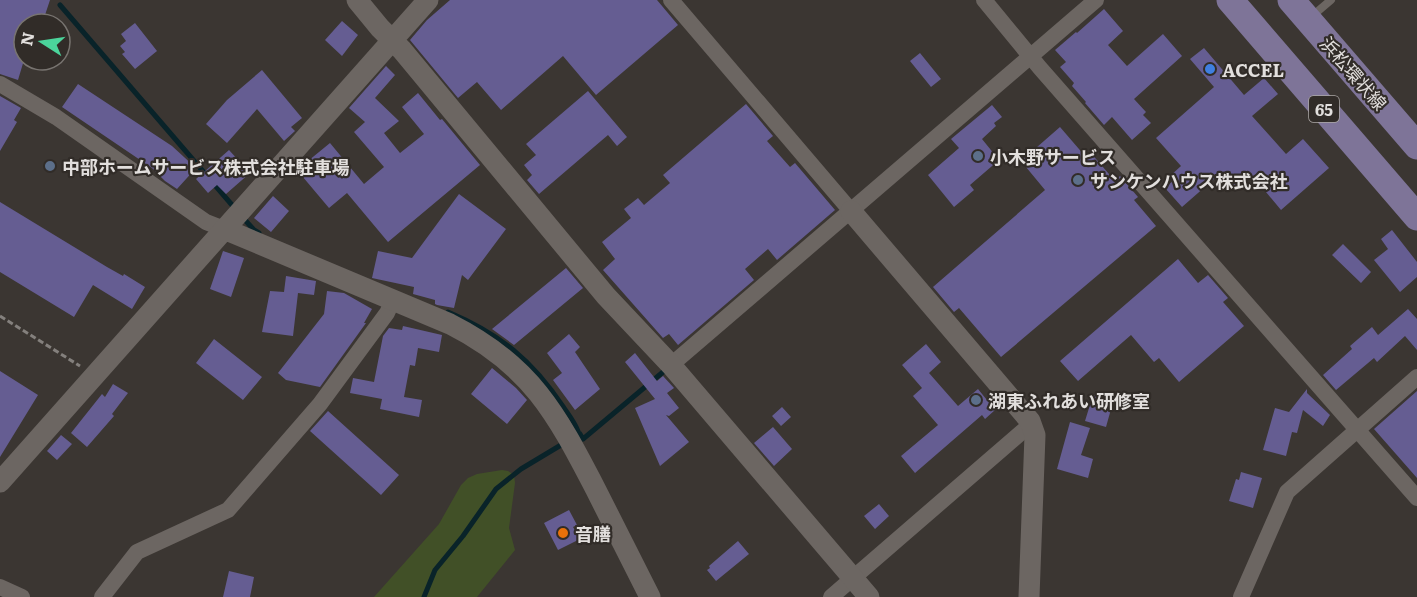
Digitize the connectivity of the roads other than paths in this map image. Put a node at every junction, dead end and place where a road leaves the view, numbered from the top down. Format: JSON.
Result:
{"nodes":[{"id":1,"x":357,"y":0,"type":"edge"},
{"id":2,"x":428,"y":0,"type":"edge"},
{"id":3,"x":671,"y":0,"type":"edge"},
{"id":4,"x":984,"y":0,"type":"edge"},
{"id":5,"x":1096,"y":0,"type":"edge"},
{"id":6,"x":1230,"y":0,"type":"edge"},
{"id":7,"x":1331,"y":0,"type":"edge"},
{"id":8,"x":1300,"y":10,"type":"edge"},
{"id":9,"x":391,"y":39,"type":"junction"},
{"id":10,"x":1031,"y":56,"type":"junction"},
{"id":11,"x":0,"y":84,"type":"edge"},
{"id":12,"x":1417,"y":146,"type":"edge"},
{"id":13,"x":851,"y":211,"type":"junction"},
{"id":14,"x":1417,"y":217,"type":"edge"},
{"id":15,"x":224,"y":229,"type":"junction"},
{"id":16,"x":393,"y":300,"type":"junction"},
{"id":17,"x":671,"y":365,"type":"junction"},
{"id":18,"x":1417,"y":377,"type":"edge"},
{"id":19,"x":1031,"y":424,"type":"junction"},
{"id":20,"x":1357,"y":430,"type":"junction"},
{"id":21,"x":0,"y":482,"type":"edge"},
{"id":22,"x":1417,"y":498,"type":"edge"},
{"id":23,"x":853,"y":578,"type":"junction"},
{"id":24,"x":0,"y":587,"type":"edge"},
{"id":25,"x":22,"y":597,"type":"edge"},
{"id":26,"x":102,"y":597,"type":"edge"},
{"id":27,"x":650,"y":597,"type":"edge"},
{"id":28,"x":831,"y":597,"type":"edge"},
{"id":29,"x":869,"y":597,"type":"edge"},
{"id":30,"x":1029,"y":597,"type":"edge"},
{"id":31,"x":1241,"y":597,"type":"edge"}],
"edges":[{"from":1,"to":9,"type":"street"},
{"from":2,"to":9,"type":"street"},
{"from":3,"to":13,"type":"street"},
{"from":4,"to":10,"type":"street"},
{"from":5,"to":10,"type":"street"},
{"from":6,"to":14,"type":"main road","number":"65"},
{"from":7,"to":8,"type":"lane"},
{"from":8,"to":12,"type":"main road","name":"浜松環状線","number":"65"},
{"from":9,"to":15,"type":"street"},
{"from":9,"to":17,"type":"street"},
{"from":10,"to":13,"type":"street"},
{"from":10,"to":20,"type":"street"},
{"from":11,"to":15,"type":"street"},
{"from":13,"to":17,"type":"street"},
{"from":13,"to":19,"type":"street"},
{"from":15,"to":16,"type":"street"},
{"from":15,"to":21,"type":"street"},
{"from":16,"to":26,"type":"street"},
{"from":16,"to":27,"type":"street"},
{"from":17,"to":23,"type":"street"},
{"from":18,"to":20,"type":"street"},
{"from":19,"to":23,"type":"street"},
{"from":19,"to":30,"type":"street"},
{"from":20,"to":22,"type":"street"},
{"from":20,"to":31,"type":"street"},
{"from":23,"to":28,"type":"street"},
{"from":23,"to":29,"type":"street"},
{"from":24,"to":25,"type":"street"}]}
